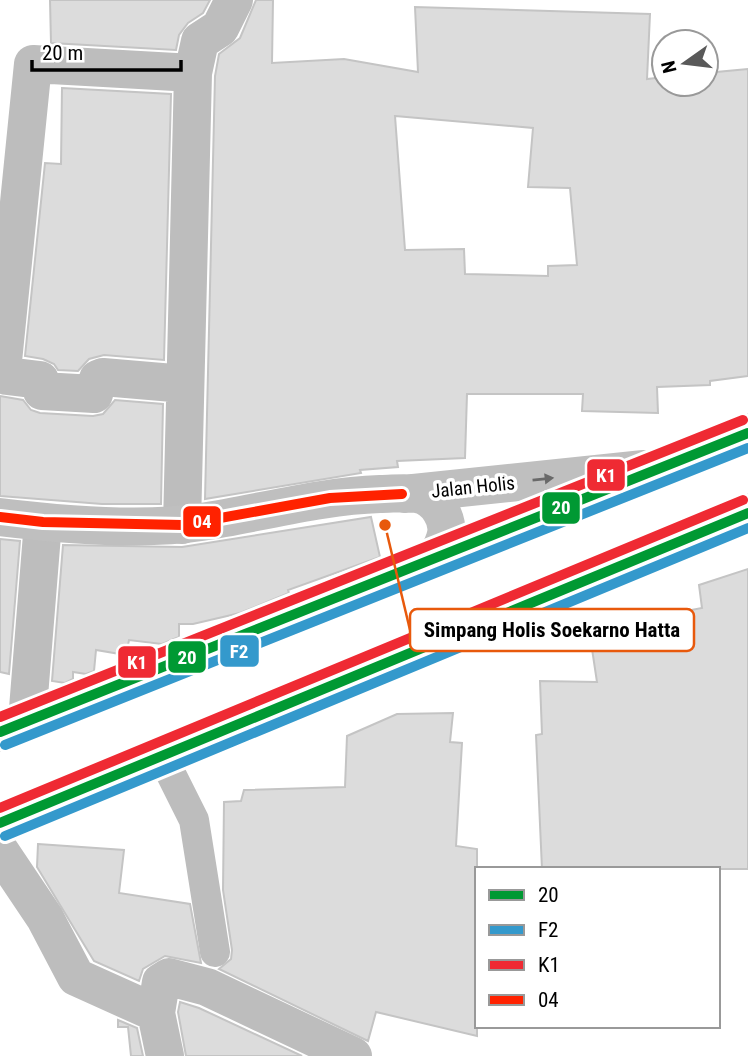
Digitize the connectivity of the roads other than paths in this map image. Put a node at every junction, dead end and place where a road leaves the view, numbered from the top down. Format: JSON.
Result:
{"nodes":[{"id":1,"x":234,"y":0,"type":"edge"},
{"id":2,"x":192,"y":73,"type":"junction"},
{"id":3,"x":185,"y":384,"type":"junction"},
{"id":4,"x":748,"y":433,"type":"edge"},
{"id":5,"x":669,"y":466,"type":"junction"},
{"id":6,"x":402,"y":494,"type":"junction"},
{"id":7,"x":748,"y":513,"type":"edge"},
{"id":8,"x":0,"y":517,"type":"edge"},
{"id":9,"x":43,"y":522,"type":"junction"},
{"id":10,"x":182,"y":525,"type":"junction"},
{"id":11,"x":417,"y":567,"type":"junction"},
{"id":12,"x":14,"y":726,"type":"edge"},
{"id":13,"x":162,"y":756,"type":"junction"},
{"id":14,"x":0,"y":823,"type":"edge"},
{"id":15,"x":0,"y":851,"type":"edge"},
{"id":16,"x":215,"y":952,"type":"dead end"},
{"id":17,"x":156,"y":1013,"type":"junction"},
{"id":18,"x":165,"y":1056,"type":"edge"},
{"id":19,"x":353,"y":1056,"type":"edge"}],
"edges":[{"from":1,"to":2,"type":"main road"},
{"from":2,"to":3,"type":"main road"},
{"from":2,"to":3,"type":"main road"},
{"from":3,"to":10,"type":"main road"},
{"from":4,"to":5,"type":"main road"},
{"from":6,"to":5,"type":"street","name":"Jalan Holis","one_way":true},
{"from":5,"to":11,"type":"main road"},
{"from":6,"to":10,"type":"street","name":"Jalan Holis"},
{"from":6,"to":11,"type":"street","name":"Jalan Holis"},
{"from":7,"to":13,"type":"main road"},
{"from":8,"to":9,"type":"street","name":"Jalan Holis"},
{"from":9,"to":10,"type":"street","name":"Jalan Holis"},
{"from":9,"to":12,"type":"main road"},
{"from":11,"to":12,"type":"main road"},
{"from":13,"to":14,"type":"main road"},
{"from":13,"to":16,"type":"lane"},
{"from":15,"to":17,"type":"main road"},
{"from":17,"to":18,"type":"main road"},
{"from":17,"to":19,"type":"main road"}]}
